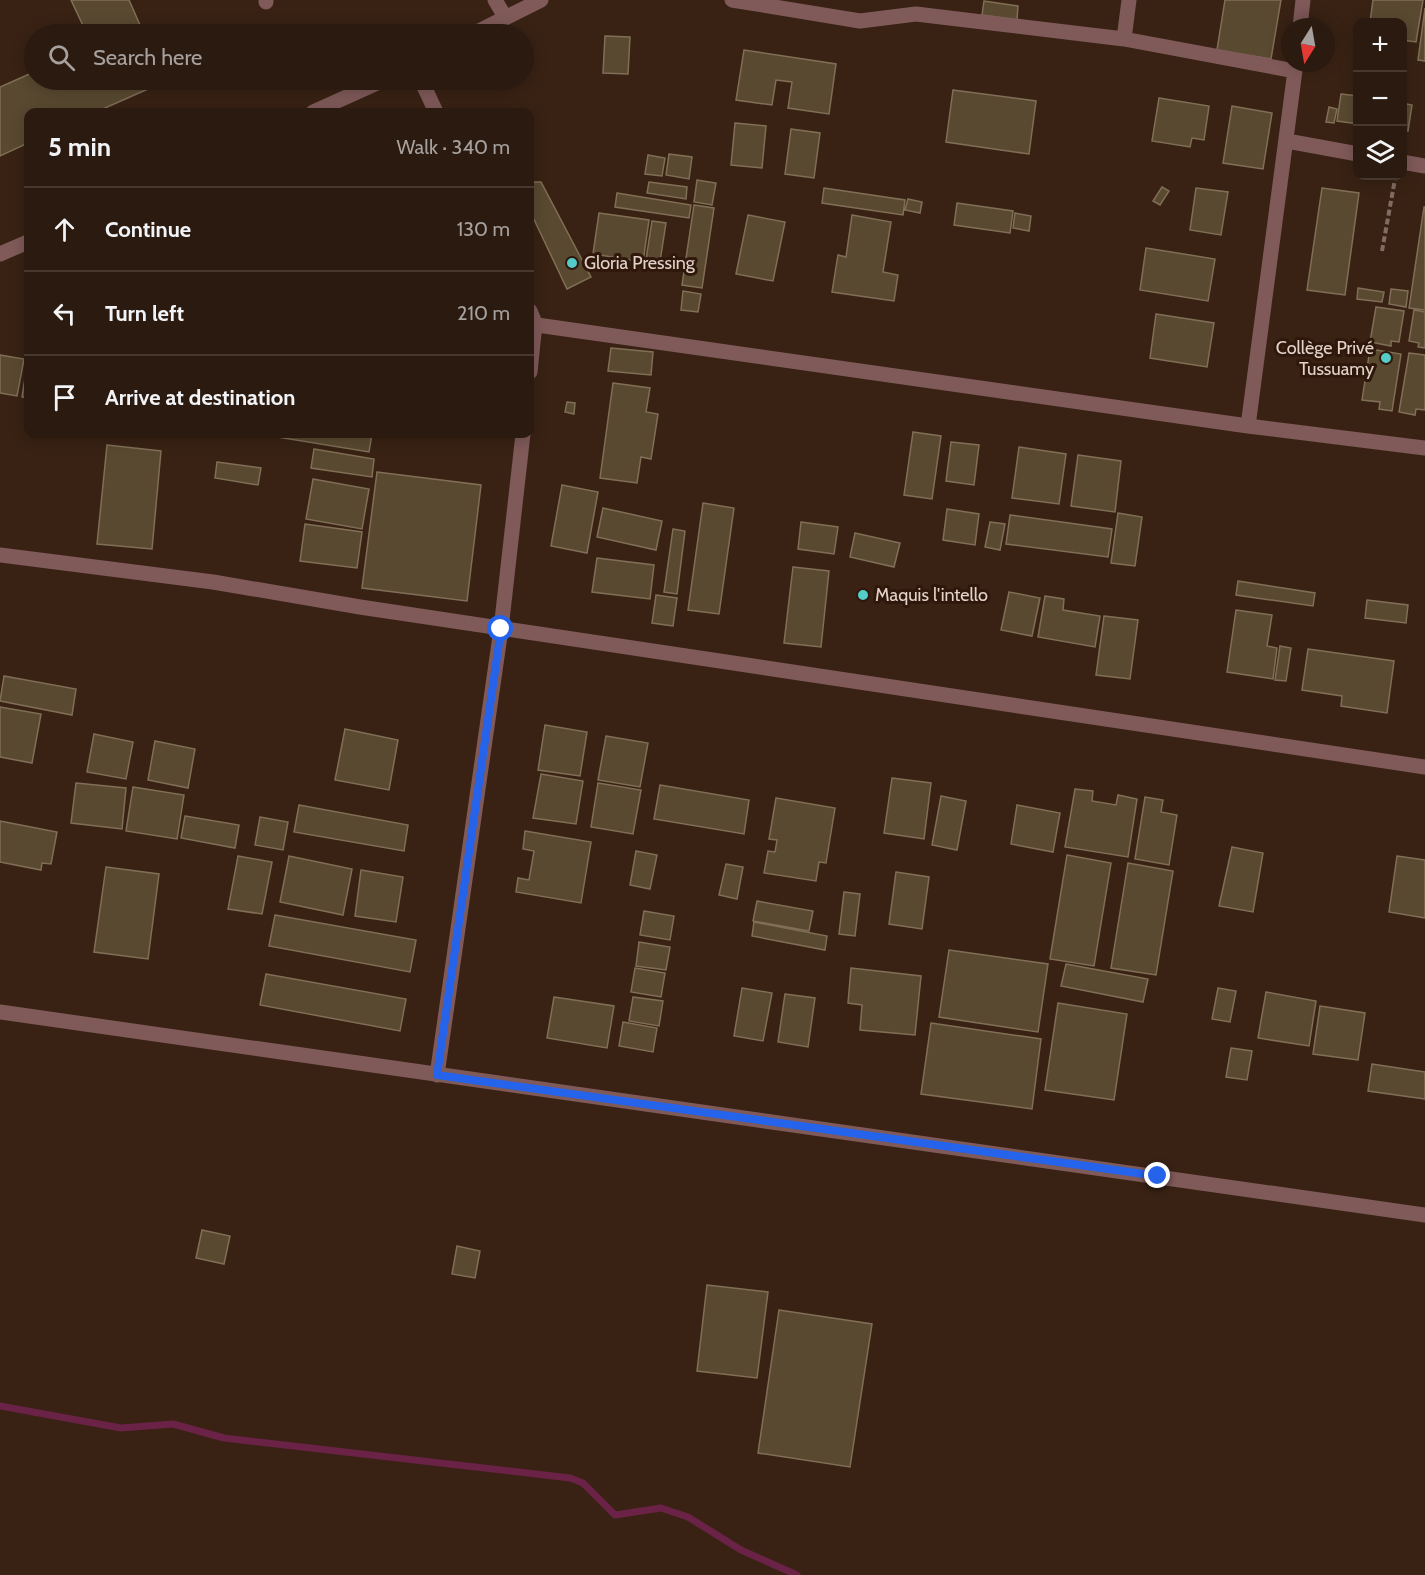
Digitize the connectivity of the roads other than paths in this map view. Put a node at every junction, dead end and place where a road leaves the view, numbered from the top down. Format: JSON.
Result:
{"nodes":[{"id":1,"x":495,"y":0,"type":"edge"},
{"id":2,"x":541,"y":0,"type":"edge"},
{"id":3,"x":732,"y":0,"type":"edge"},
{"id":4,"x":1129,"y":0,"type":"edge"},
{"id":5,"x":1303,"y":0,"type":"edge"},
{"id":6,"x":505,"y":17,"type":"junction"},
{"id":7,"x":1301,"y":18,"type":"edge"},
{"id":8,"x":492,"y":24,"type":"edge"},
{"id":9,"x":1124,"y":39,"type":"junction"},
{"id":10,"x":1281,"y":65,"type":"edge"},
{"id":11,"x":1294,"y":72,"type":"edge"},
{"id":12,"x":362,"y":90,"type":"edge"},
{"id":13,"x":426,"y":90,"type":"edge"},
{"id":14,"x":322,"y":108,"type":"edge"},
{"id":15,"x":434,"y":108,"type":"edge"},
{"id":16,"x":1287,"y":141,"type":"junction"},
{"id":17,"x":1353,"y":153,"type":"edge"},
{"id":18,"x":1407,"y":163,"type":"edge"},
{"id":19,"x":1425,"y":166,"type":"edge"},
{"id":20,"x":24,"y":244,"type":"edge"},
{"id":21,"x":0,"y":254,"type":"edge"},
{"id":22,"x":534,"y":319,"type":"edge"},
{"id":23,"x":1248,"y":426,"type":"junction"},
{"id":24,"x":523,"y":438,"type":"edge"},
{"id":25,"x":1425,"y":448,"type":"edge"},
{"id":26,"x":0,"y":555,"type":"edge"},
{"id":27,"x":501,"y":629,"type":"junction"},
{"id":28,"x":1425,"y":767,"type":"edge"},
{"id":29,"x":0,"y":1012,"type":"edge"},
{"id":30,"x":437,"y":1075,"type":"junction"},
{"id":31,"x":1425,"y":1215,"type":"edge"}],
"edges":[{"from":1,"to":6,"type":"street"},
{"from":2,"to":6,"type":"street"},
{"from":3,"to":9,"type":"street"},
{"from":4,"to":9,"type":"street"},
{"from":5,"to":7,"type":"street"},
{"from":6,"to":8,"type":"street"},
{"from":9,"to":10,"type":"street"},
{"from":11,"to":16,"type":"street"},
{"from":12,"to":14,"type":"street"},
{"from":13,"to":15,"type":"street"},
{"from":16,"to":17,"type":"street"},
{"from":16,"to":23,"type":"street"},
{"from":18,"to":19,"type":"street"},
{"from":20,"to":21,"type":"street"},
{"from":22,"to":23,"type":"street"},
{"from":23,"to":25,"type":"street"},
{"from":24,"to":27,"type":"street"},
{"from":26,"to":27,"type":"street"},
{"from":27,"to":28,"type":"street"},
{"from":27,"to":30,"type":"street"},
{"from":29,"to":30,"type":"street"},
{"from":30,"to":31,"type":"street"}]}
